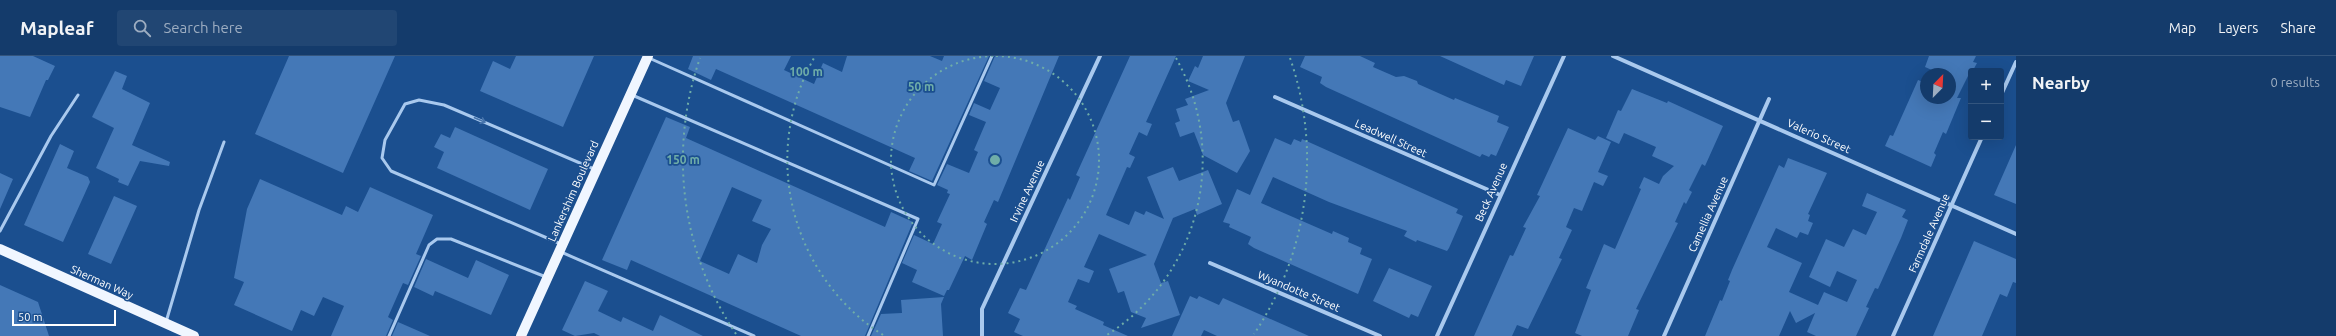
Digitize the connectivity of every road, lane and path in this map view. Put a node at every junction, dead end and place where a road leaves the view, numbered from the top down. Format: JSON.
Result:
{"nodes":[{"id":1,"x":648,"y":56,"type":"edge"},
{"id":2,"x":992,"y":56,"type":"edge"},
{"id":3,"x":1100,"y":56,"type":"edge"},
{"id":4,"x":1564,"y":56,"type":"edge"},
{"id":5,"x":1614,"y":56,"type":"edge"},
{"id":6,"x":2016,"y":62,"type":"edge"},
{"id":7,"x":2004,"y":88,"type":"edge"},
{"id":8,"x":631,"y":94,"type":"junction"},
{"id":9,"x":78,"y":95,"type":"dead end"},
{"id":10,"x":1275,"y":97,"type":"dead end"},
{"id":11,"x":1769,"y":99,"type":"dead end"},
{"id":12,"x":1760,"y":120,"type":"junction"},
{"id":13,"x":1981,"y":140,"type":"edge"},
{"id":14,"x":224,"y":142,"type":"dead end"},
{"id":15,"x":596,"y":170,"type":"junction"},
{"id":16,"x":1500,"y":195,"type":"junction"},
{"id":17,"x":1951,"y":205,"type":"junction"},
{"id":18,"x":0,"y":231,"type":"edge"},
{"id":19,"x":2016,"y":234,"type":"edge"},
{"id":20,"x":561,"y":248,"type":"junction"},
{"id":21,"x":0,"y":249,"type":"edge"},
{"id":22,"x":1210,"y":263,"type":"dead end"},
{"id":23,"x":547,"y":278,"type":"junction"},
{"id":24,"x":166,"y":323,"type":"junction"},
{"id":25,"x":194,"y":336,"type":"edge"},
{"id":26,"x":389,"y":336,"type":"edge"},
{"id":27,"x":521,"y":336,"type":"edge"},
{"id":28,"x":754,"y":336,"type":"edge"},
{"id":29,"x":868,"y":336,"type":"edge"},
{"id":30,"x":982,"y":336,"type":"edge"},
{"id":31,"x":1380,"y":336,"type":"edge"},
{"id":32,"x":1437,"y":336,"type":"edge"},
{"id":33,"x":1664,"y":336,"type":"edge"},
{"id":34,"x":1893,"y":336,"type":"edge"}],
"edges":[{"from":1,"to":2,"type":"lane"},
{"from":1,"to":8,"type":"main road","name":"Lankershim Boulevard"},
{"from":3,"to":30,"type":"street","name":"Irvine Avenue"},
{"from":4,"to":16,"type":"street","name":"Beck Avenue"},
{"from":5,"to":12,"type":"street","name":"Valerio Street"},
{"from":6,"to":7,"type":"street"},
{"from":8,"to":15,"type":"main road","name":"Lankershim Boulevard"},
{"from":8,"to":29,"type":"lane"},
{"from":9,"to":18,"type":"lane"},
{"from":10,"to":16,"type":"street","name":"Leadwell Street"},
{"from":11,"to":12,"type":"street","name":"Camellia Avenue"},
{"from":12,"to":17,"type":"street","name":"Valerio Street"},
{"from":12,"to":33,"type":"street","name":"Camellia Avenue"},
{"from":13,"to":17,"type":"street","name":"Farmdale Avenue"},
{"from":14,"to":24,"type":"lane"},
{"from":15,"to":20,"type":"main road","name":"Lankershim Boulevard"},
{"from":20,"to":15,"type":"lane","one_way":true},
{"from":16,"to":32,"type":"street","name":"Beck Avenue"},
{"from":17,"to":19,"type":"street","name":"Valerio Street"},
{"from":17,"to":34,"type":"street","name":"Farmdale Avenue"},
{"from":20,"to":23,"type":"main road","name":"Lankershim Boulevard"},
{"from":20,"to":28,"type":"lane"},
{"from":21,"to":24,"type":"main road","name":"Sherman Way"},
{"from":22,"to":31,"type":"street","name":"Wyandotte Street"},
{"from":23,"to":26,"type":"lane"},
{"from":23,"to":27,"type":"main road","name":"Lankershim Boulevard"},
{"from":24,"to":25,"type":"main road","name":"Sherman Way"}]}
